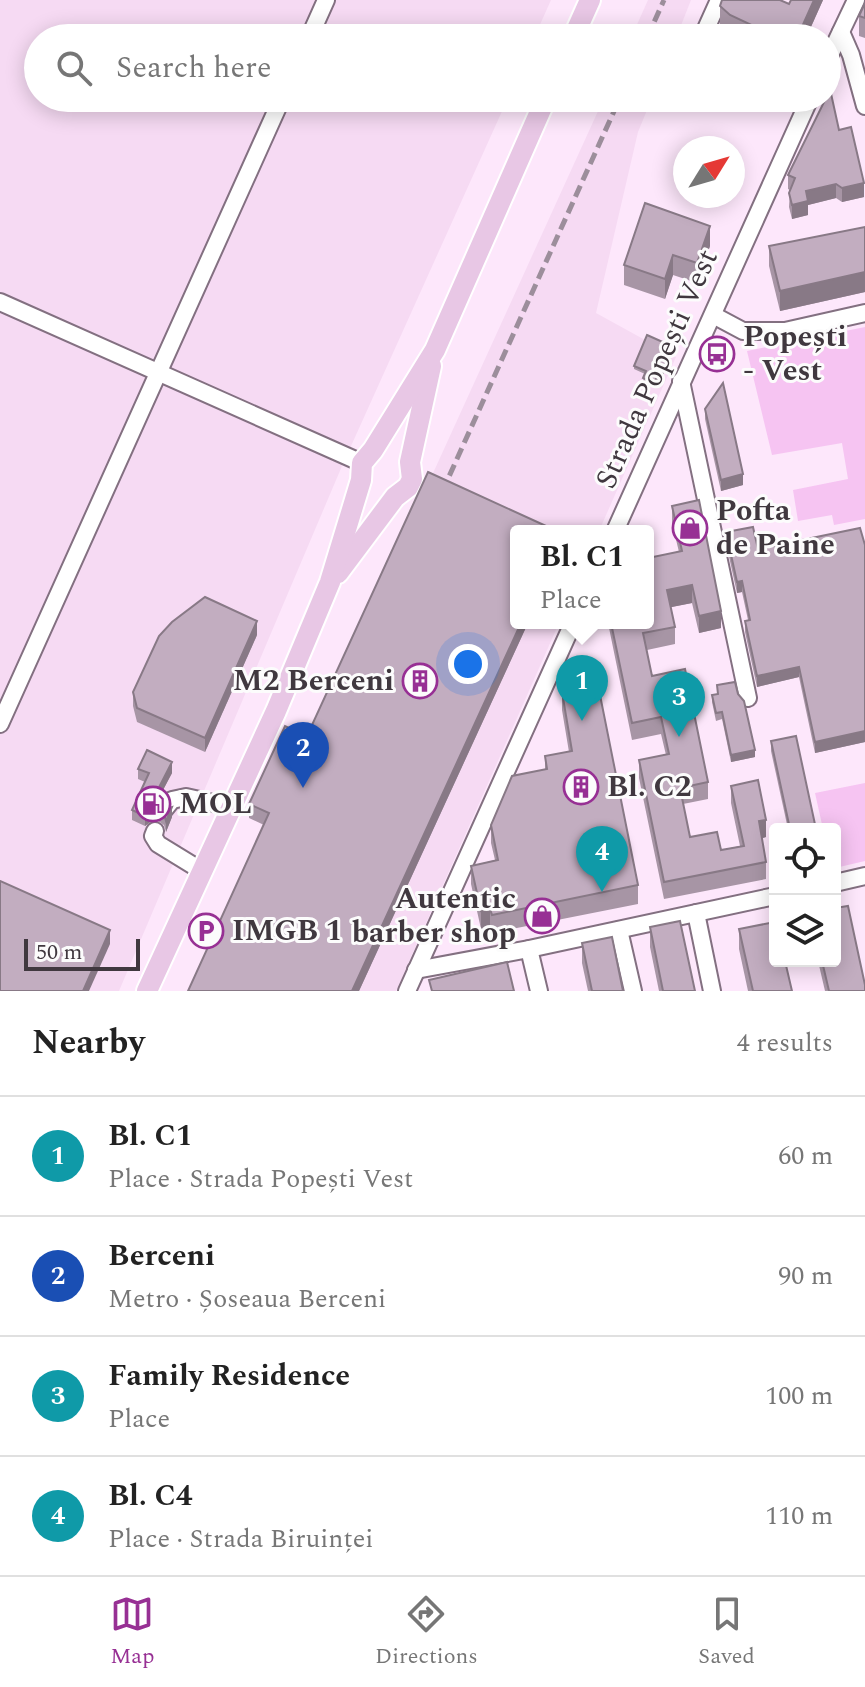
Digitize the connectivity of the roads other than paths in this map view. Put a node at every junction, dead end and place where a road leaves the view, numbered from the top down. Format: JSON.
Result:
{"nodes":[{"id":1,"x":326,"y":0,"type":"edge"},
{"id":2,"x":590,"y":0,"type":"edge"},
{"id":3,"x":719,"y":0,"type":"edge"},
{"id":4,"x":856,"y":0,"type":"edge"},
{"id":5,"x":315,"y":24,"type":"edge"},
{"id":6,"x":579,"y":24,"type":"edge"},
{"id":7,"x":708,"y":24,"type":"edge"},
{"id":8,"x":841,"y":32,"type":"joint"},
{"id":9,"x":862,"y":76,"type":"edge"},
{"id":10,"x":865,"y":106,"type":"edge"},
{"id":11,"x":276,"y":112,"type":"edge"},
{"id":12,"x":540,"y":112,"type":"edge"},
{"id":13,"x":804,"y":112,"type":"edge"},
{"id":14,"x":0,"y":302,"type":"edge"},
{"id":15,"x":865,"y":313,"type":"edge"},
{"id":16,"x":713,"y":315,"type":"junction"},
{"id":17,"x":435,"y":350,"type":"junction"},
{"id":18,"x":159,"y":373,"type":"junction"},
{"id":19,"x":681,"y":381,"type":"junction"},
{"id":20,"x":410,"y":462,"type":"junction"},
{"id":21,"x":366,"y":464,"type":"junction"},
{"id":22,"x":395,"y":497,"type":"junction"},
{"id":23,"x":618,"y":525,"type":"edge"},
{"id":24,"x":330,"y":582,"type":"junction"},
{"id":25,"x":570,"y":629,"type":"edge"},
{"id":26,"x":748,"y":698,"type":"dead end"},
{"id":27,"x":0,"y":724,"type":"edge"},
{"id":28,"x":231,"y":807,"type":"junction"},
{"id":29,"x":164,"y":810,"type":"edge"},
{"id":30,"x":155,"y":831,"type":"dead end"},
{"id":31,"x":202,"y":871,"type":"junction"},
{"id":32,"x":865,"y":876,"type":"edge"},
{"id":33,"x":841,"y":882,"type":"edge"},
{"id":34,"x":769,"y":897,"type":"edge"},
{"id":35,"x":696,"y":913,"type":"junction"},
{"id":36,"x":619,"y":930,"type":"junction"},
{"id":37,"x":529,"y":949,"type":"junction"},
{"id":38,"x":416,"y":970,"type":"junction"},
{"id":39,"x":147,"y":991,"type":"edge"},
{"id":40,"x":407,"y":991,"type":"edge"},
{"id":41,"x":539,"y":991,"type":"edge"},
{"id":42,"x":633,"y":991,"type":"edge"},
{"id":43,"x":712,"y":991,"type":"edge"}],
"edges":[{"from":1,"to":5,"type":"street"},
{"from":2,"to":6,"type":"main road"},
{"from":3,"to":7,"type":"street"},
{"from":4,"to":8,"type":"street"},
{"from":8,"to":9,"type":"street"},
{"from":9,"to":10,"type":"street"},
{"from":11,"to":18,"type":"street"},
{"from":12,"to":17,"type":"main road"},
{"from":13,"to":16,"type":"street","name":"Strada Popești Vest"},
{"from":14,"to":18,"type":"street"},
{"from":15,"to":16,"type":"street"},
{"from":16,"to":19,"type":"street","name":"Strada Popești Vest"},
{"from":17,"to":20,"type":"main road"},
{"from":17,"to":21,"type":"main road"},
{"from":18,"to":21,"type":"street"},
{"from":18,"to":27,"type":"street"},
{"from":19,"to":23,"type":"street","name":"Strada Popești Vest"},
{"from":19,"to":26,"type":"street"},
{"from":20,"to":21,"type":"main road"},
{"from":20,"to":22,"type":"main road"},
{"from":21,"to":22,"type":"main road"},
{"from":21,"to":24,"type":"main road"},
{"from":22,"to":24,"type":"main road"},
{"from":24,"to":28,"type":"main road"},
{"from":25,"to":38,"type":"street"},
{"from":28,"to":29,"type":"street"},
{"from":28,"to":31,"type":"main road"},
{"from":30,"to":31,"type":"street"},
{"from":31,"to":39,"type":"main road"},
{"from":32,"to":33,"type":"street"},
{"from":34,"to":35,"type":"street"},
{"from":35,"to":36,"type":"street"},
{"from":35,"to":43,"type":"street"},
{"from":36,"to":37,"type":"street"},
{"from":36,"to":42,"type":"street"},
{"from":37,"to":38,"type":"street"},
{"from":37,"to":41,"type":"street"},
{"from":38,"to":40,"type":"street"}]}
